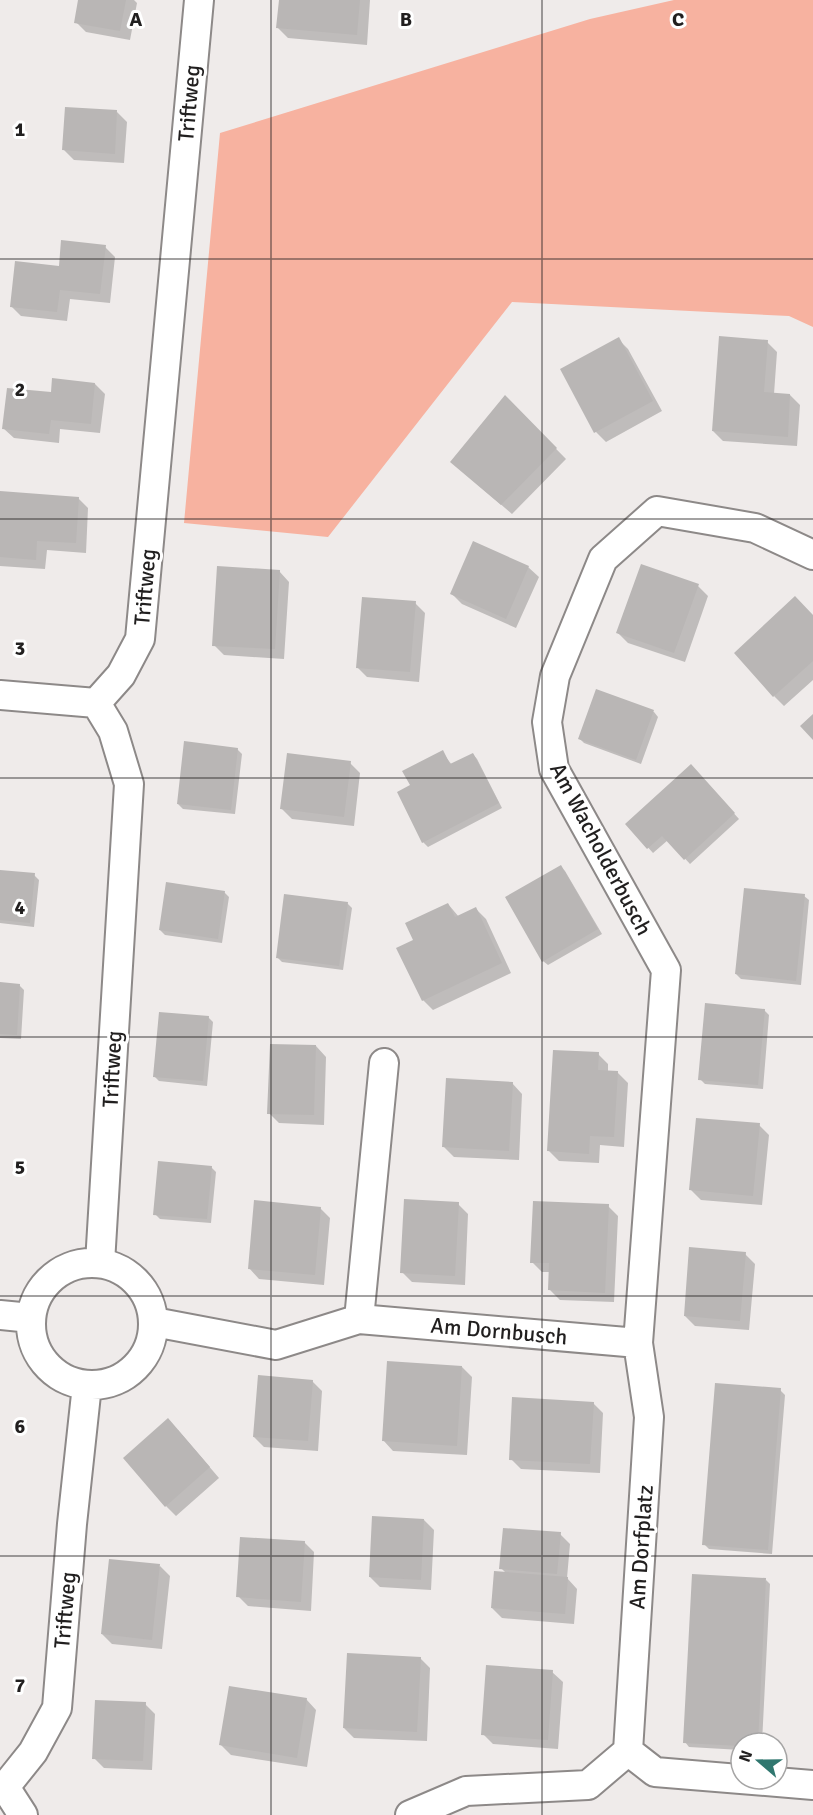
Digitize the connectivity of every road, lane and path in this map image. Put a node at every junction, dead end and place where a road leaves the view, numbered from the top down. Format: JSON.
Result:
{"nodes":[{"id":1,"x":199,"y":0,"type":"edge"},
{"id":2,"x":813,"y":555,"type":"edge"},
{"id":3,"x":0,"y":695,"type":"edge"},
{"id":4,"x":96,"y":703,"type":"junction"},
{"id":5,"x":384,"y":1063,"type":"dead end"},
{"id":6,"x":100,"y":1263,"type":"junction"},
{"id":7,"x":0,"y":1315,"type":"edge"},
{"id":8,"x":31,"y":1318,"type":"junction"},
{"id":9,"x":359,"y":1319,"type":"junction"},
{"id":10,"x":154,"y":1322,"type":"junction"},
{"id":11,"x":638,"y":1343,"type":"junction"},
{"id":12,"x":87,"y":1385,"type":"junction"},
{"id":13,"x":628,"y":1750,"type":"junction"},
{"id":14,"x":813,"y":1785,"type":"edge"},
{"id":15,"x":3,"y":1786,"type":"edge"},
{"id":16,"x":23,"y":1815,"type":"edge"},
{"id":17,"x":410,"y":1815,"type":"edge"}],
"edges":[{"from":1,"to":4,"type":"street","name":"Triftweg"},
{"from":2,"to":11,"type":"street","name":"Am Wacholderbusch"},
{"from":3,"to":4,"type":"street"},
{"from":4,"to":6,"type":"street","name":"Triftweg"},
{"from":5,"to":9,"type":"street"},
{"from":6,"to":8,"type":"street"},
{"from":6,"to":10,"type":"street"},
{"from":7,"to":8,"type":"street"},
{"from":8,"to":12,"type":"street"},
{"from":9,"to":10,"type":"street","name":"Am Dornbusch"},
{"from":9,"to":11,"type":"street","name":"Am Dornbusch"},
{"from":10,"to":12,"type":"street"},
{"from":11,"to":13,"type":"street","name":"Am Dorfplatz"},
{"from":12,"to":15,"type":"street","name":"Triftweg"},
{"from":13,"to":14,"type":"street"},
{"from":13,"to":17,"type":"street"},
{"from":15,"to":16,"type":"street","name":"Triftweg"}]}
